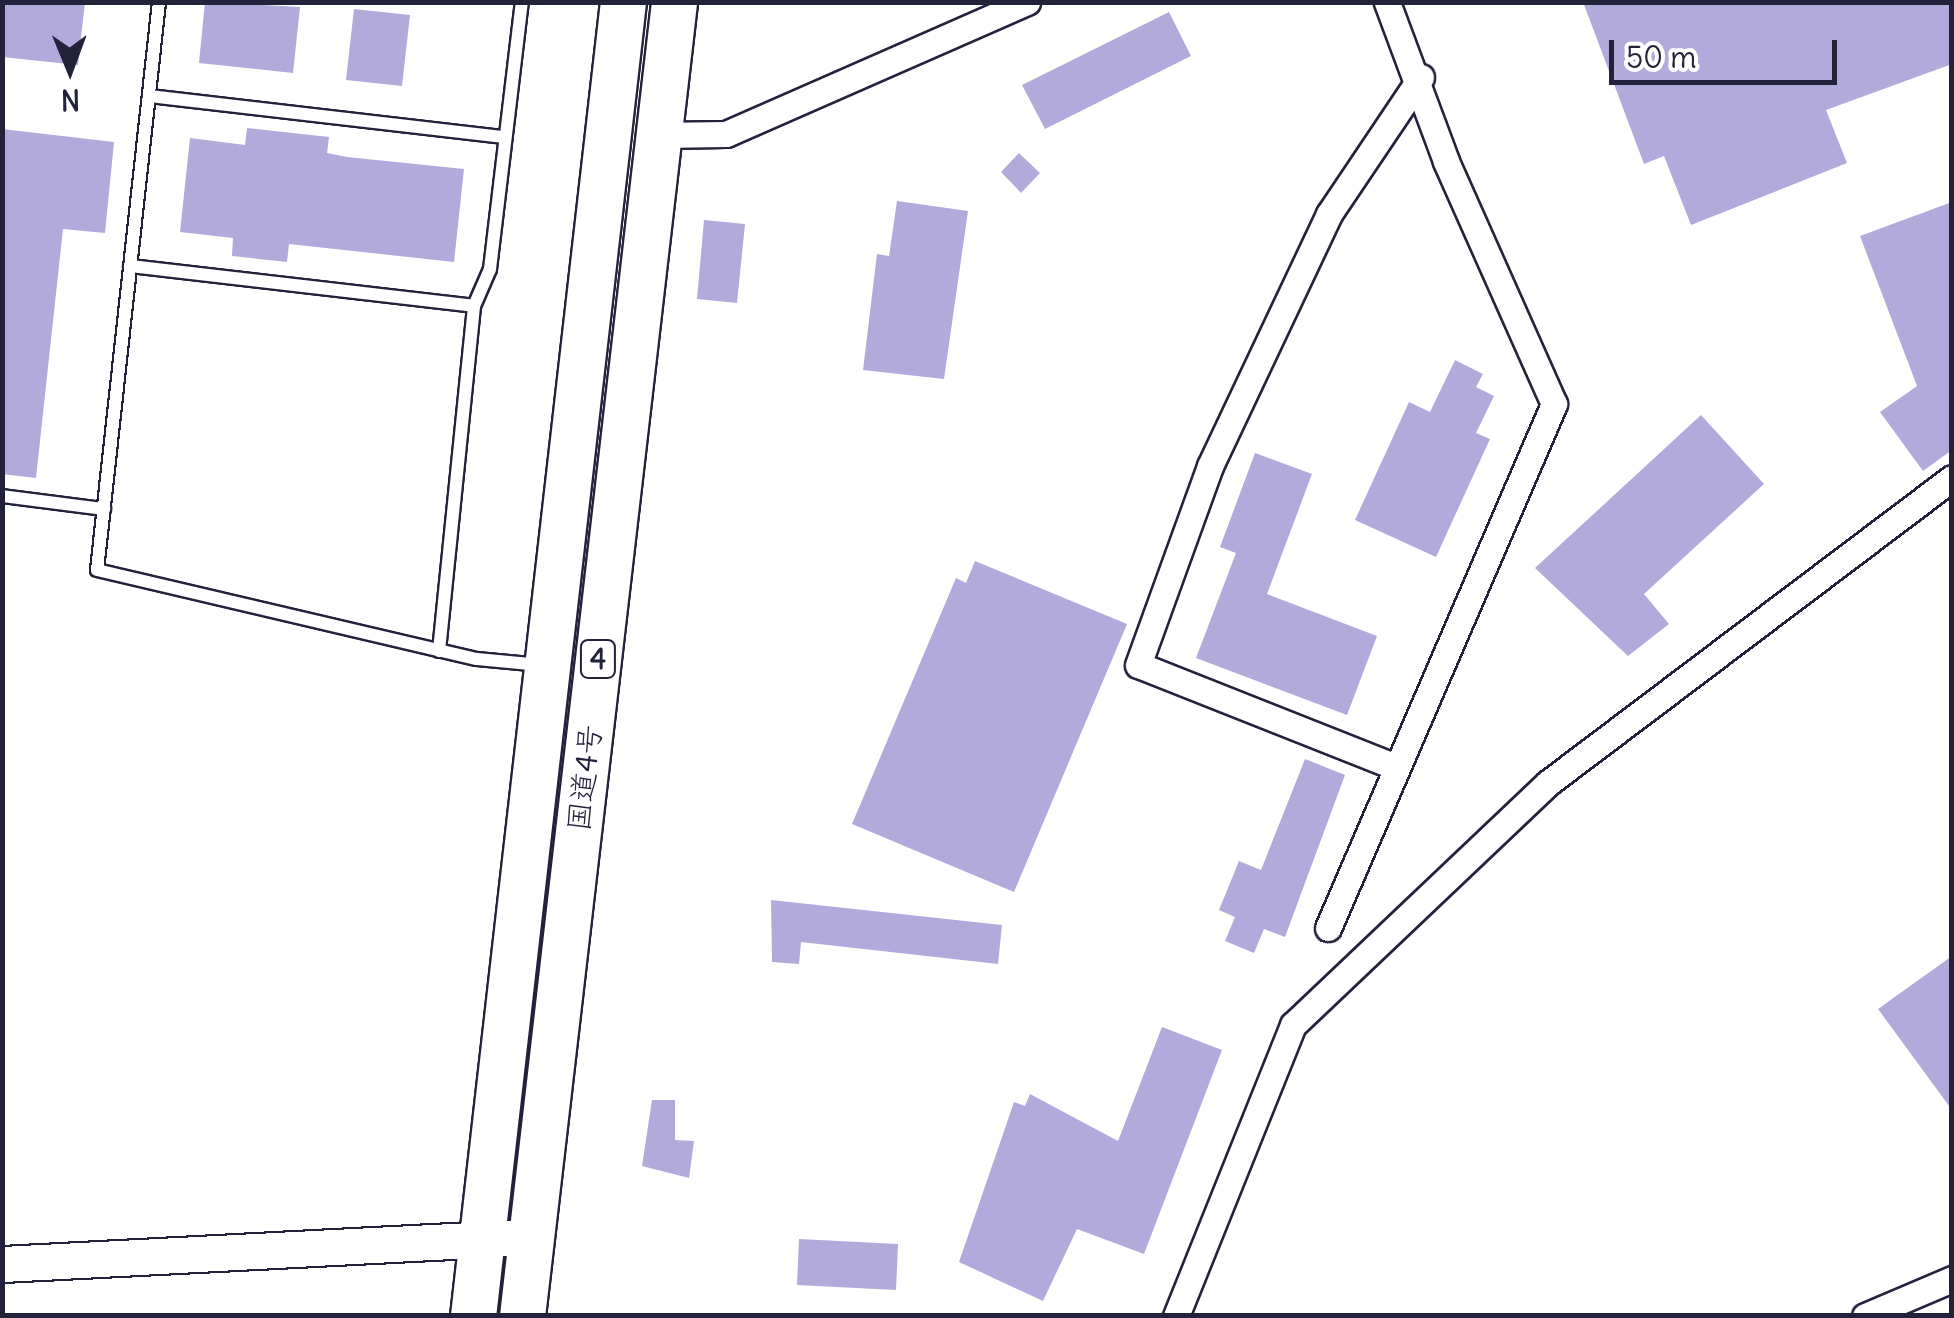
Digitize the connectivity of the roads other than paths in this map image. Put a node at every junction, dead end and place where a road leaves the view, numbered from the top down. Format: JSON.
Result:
{"nodes":[{"id":1,"x":159,"y":2,"type":"edge"},
{"id":2,"x":522,"y":2,"type":"edge"},
{"id":3,"x":623,"y":2,"type":"edge"},
{"id":4,"x":674,"y":2,"type":"edge"},
{"id":5,"x":1027,"y":2,"type":"edge"},
{"id":6,"x":1387,"y":2,"type":"edge"},
{"id":7,"x":1421,"y":78,"type":"junction"},
{"id":8,"x":149,"y":96,"type":"junction"},
{"id":9,"x":658,"y":136,"type":"junction"},
{"id":10,"x":506,"y":137,"type":"junction"},
{"id":11,"x":130,"y":266,"type":"junction"},
{"id":12,"x":474,"y":306,"type":"junction"},
{"id":13,"x":1952,"y":478,"type":"edge"},
{"id":14,"x":2,"y":496,"type":"edge"},
{"id":15,"x":104,"y":509,"type":"junction"},
{"id":16,"x":439,"y":651,"type":"junction"},
{"id":17,"x":544,"y":665,"type":"junction"},
{"id":18,"x":1396,"y":767,"type":"junction"},
{"id":19,"x":1328,"y":928,"type":"dead end"},
{"id":20,"x":479,"y":1236,"type":"junction"},
{"id":21,"x":530,"y":1237,"type":"junction"},
{"id":22,"x":2,"y":1264,"type":"edge"},
{"id":23,"x":1952,"y":1279,"type":"edge"},
{"id":24,"x":472,"y":1316,"type":"edge"},
{"id":25,"x":522,"y":1316,"type":"edge"},
{"id":26,"x":1176,"y":1316,"type":"edge"},
{"id":27,"x":1865,"y":1316,"type":"edge"}],
"edges":[{"from":1,"to":8,"type":"lane"},
{"from":2,"to":10,"type":"lane"},
{"from":3,"to":17,"type":"highway","name":"国道4号","number":"4"},
{"from":4,"to":9,"type":"highway","name":"国道4号","number":"4"},
{"from":5,"to":9,"type":"street"},
{"from":6,"to":7,"type":"street"},
{"from":7,"to":18,"type":"street"},
{"from":7,"to":18,"type":"street"},
{"from":8,"to":10,"type":"lane"},
{"from":8,"to":11,"type":"lane"},
{"from":9,"to":21,"type":"highway","name":"国道4号","number":"4"},
{"from":10,"to":12,"type":"lane"},
{"from":11,"to":12,"type":"lane"},
{"from":11,"to":15,"type":"lane"},
{"from":12,"to":16,"type":"lane"},
{"from":13,"to":26,"type":"street"},
{"from":14,"to":15,"type":"lane"},
{"from":15,"to":16,"type":"lane"},
{"from":16,"to":17,"type":"lane"},
{"from":17,"to":20,"type":"highway","name":"国道4号","number":"4"},
{"from":18,"to":19,"type":"street"},
{"from":20,"to":21,"type":"street"},
{"from":20,"to":22,"type":"street"},
{"from":20,"to":24,"type":"highway","name":"国道4号","number":"4"},
{"from":21,"to":25,"type":"highway","name":"国道4号","number":"4"},
{"from":23,"to":27,"type":"street"}]}
